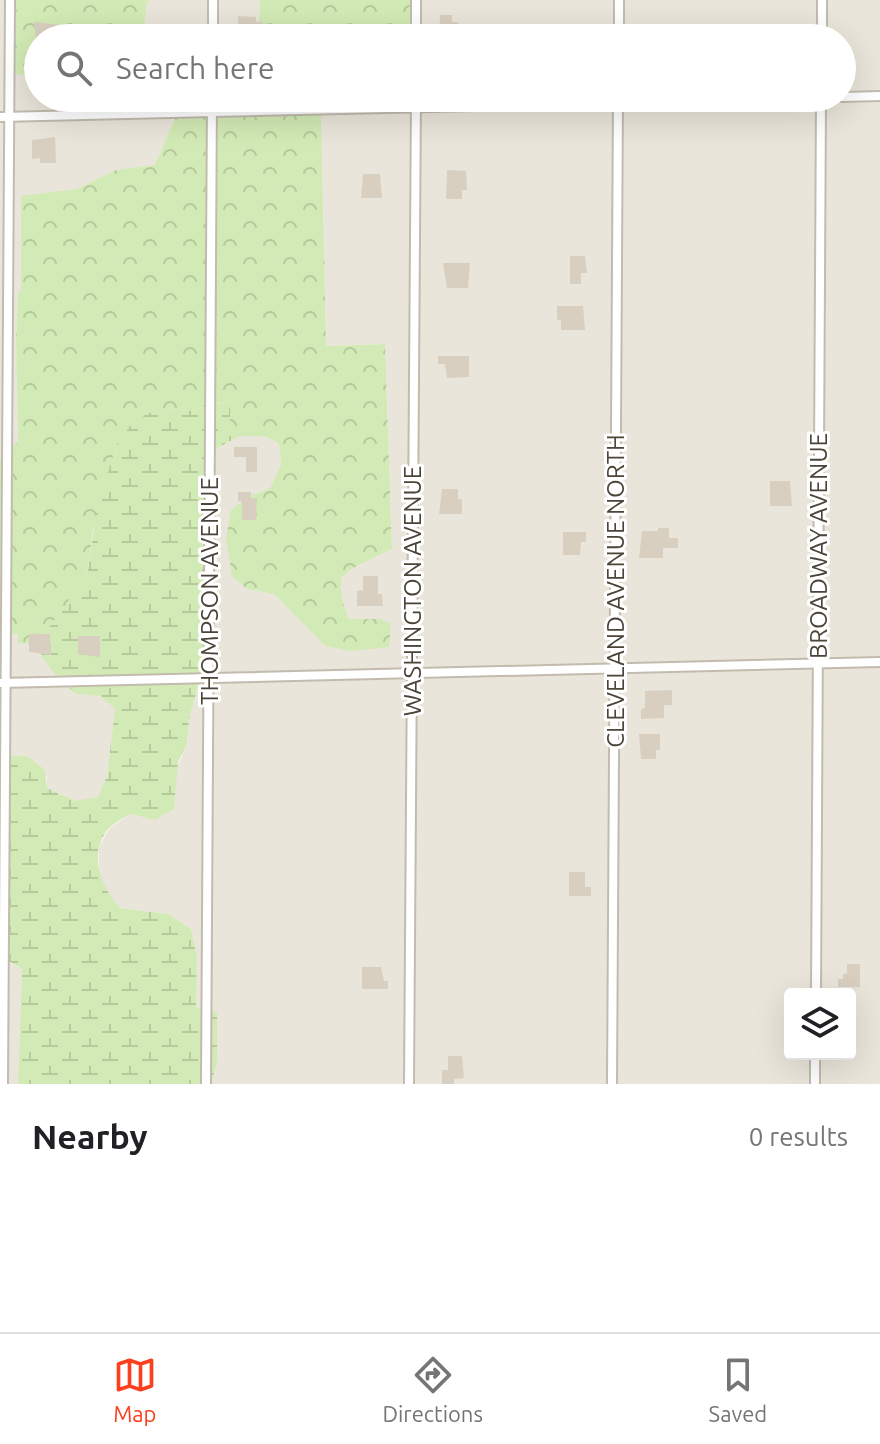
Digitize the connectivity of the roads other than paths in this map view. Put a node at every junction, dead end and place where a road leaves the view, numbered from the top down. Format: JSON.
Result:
{"nodes":[{"id":1,"x":10,"y":0,"type":"edge"},
{"id":2,"x":213,"y":0,"type":"edge"},
{"id":3,"x":416,"y":0,"type":"edge"},
{"id":4,"x":619,"y":0,"type":"edge"},
{"id":5,"x":822,"y":0,"type":"edge"},
{"id":6,"x":213,"y":24,"type":"edge"},
{"id":7,"x":416,"y":24,"type":"edge"},
{"id":8,"x":619,"y":24,"type":"edge"},
{"id":9,"x":822,"y":24,"type":"edge"},
{"id":10,"x":880,"y":96,"type":"edge"},
{"id":11,"x":856,"y":97,"type":"edge"},
{"id":12,"x":212,"y":112,"type":"joint"},
{"id":13,"x":416,"y":112,"type":"edge"},
{"id":14,"x":618,"y":112,"type":"edge"},
{"id":15,"x":820,"y":112,"type":"edge"},
{"id":16,"x":5,"y":116,"type":"edge"},
{"id":17,"x":880,"y":662,"type":"edge"},
{"id":18,"x":817,"y":664,"type":"junction"},
{"id":19,"x":614,"y":668,"type":"junction"},
{"id":20,"x":412,"y":673,"type":"junction"},
{"id":21,"x":209,"y":679,"type":"junction"},
{"id":22,"x":3,"y":683,"type":"edge"},
{"id":23,"x":816,"y":988,"type":"edge"},
{"id":24,"x":815,"y":1060,"type":"edge"},
{"id":25,"x":3,"y":1084,"type":"edge"},
{"id":26,"x":206,"y":1084,"type":"edge"},
{"id":27,"x":409,"y":1084,"type":"edge"},
{"id":28,"x":612,"y":1084,"type":"edge"},
{"id":29,"x":815,"y":1084,"type":"edge"}],
"edges":[{"from":1,"to":16,"type":"street"},
{"from":2,"to":6,"type":"street"},
{"from":3,"to":7,"type":"street"},
{"from":4,"to":8,"type":"street"},
{"from":5,"to":9,"type":"street"},
{"from":10,"to":11,"type":"street"},
{"from":12,"to":16,"type":"street"},
{"from":12,"to":21,"type":"street","name":"THOMPSON AVENUE"},
{"from":13,"to":20,"type":"street","name":"WASHINGTON AVENUE"},
{"from":14,"to":19,"type":"street","name":"CLEVELAND AVENUE NORTH"},
{"from":15,"to":18,"type":"street","name":"BROADWAY AVENUE"},
{"from":16,"to":22,"type":"street"},
{"from":17,"to":18,"type":"street"},
{"from":18,"to":19,"type":"street"},
{"from":18,"to":23,"type":"street","name":"BROADWAY AVENUE"},
{"from":19,"to":20,"type":"street"},
{"from":19,"to":28,"type":"street","name":"CLEVELAND AVENUE NORTH"},
{"from":20,"to":21,"type":"street"},
{"from":20,"to":27,"type":"street","name":"WASHINGTON AVENUE"},
{"from":21,"to":22,"type":"street"},
{"from":21,"to":26,"type":"street","name":"THOMPSON AVENUE"},
{"from":22,"to":25,"type":"street"},
{"from":24,"to":29,"type":"street"}]}
